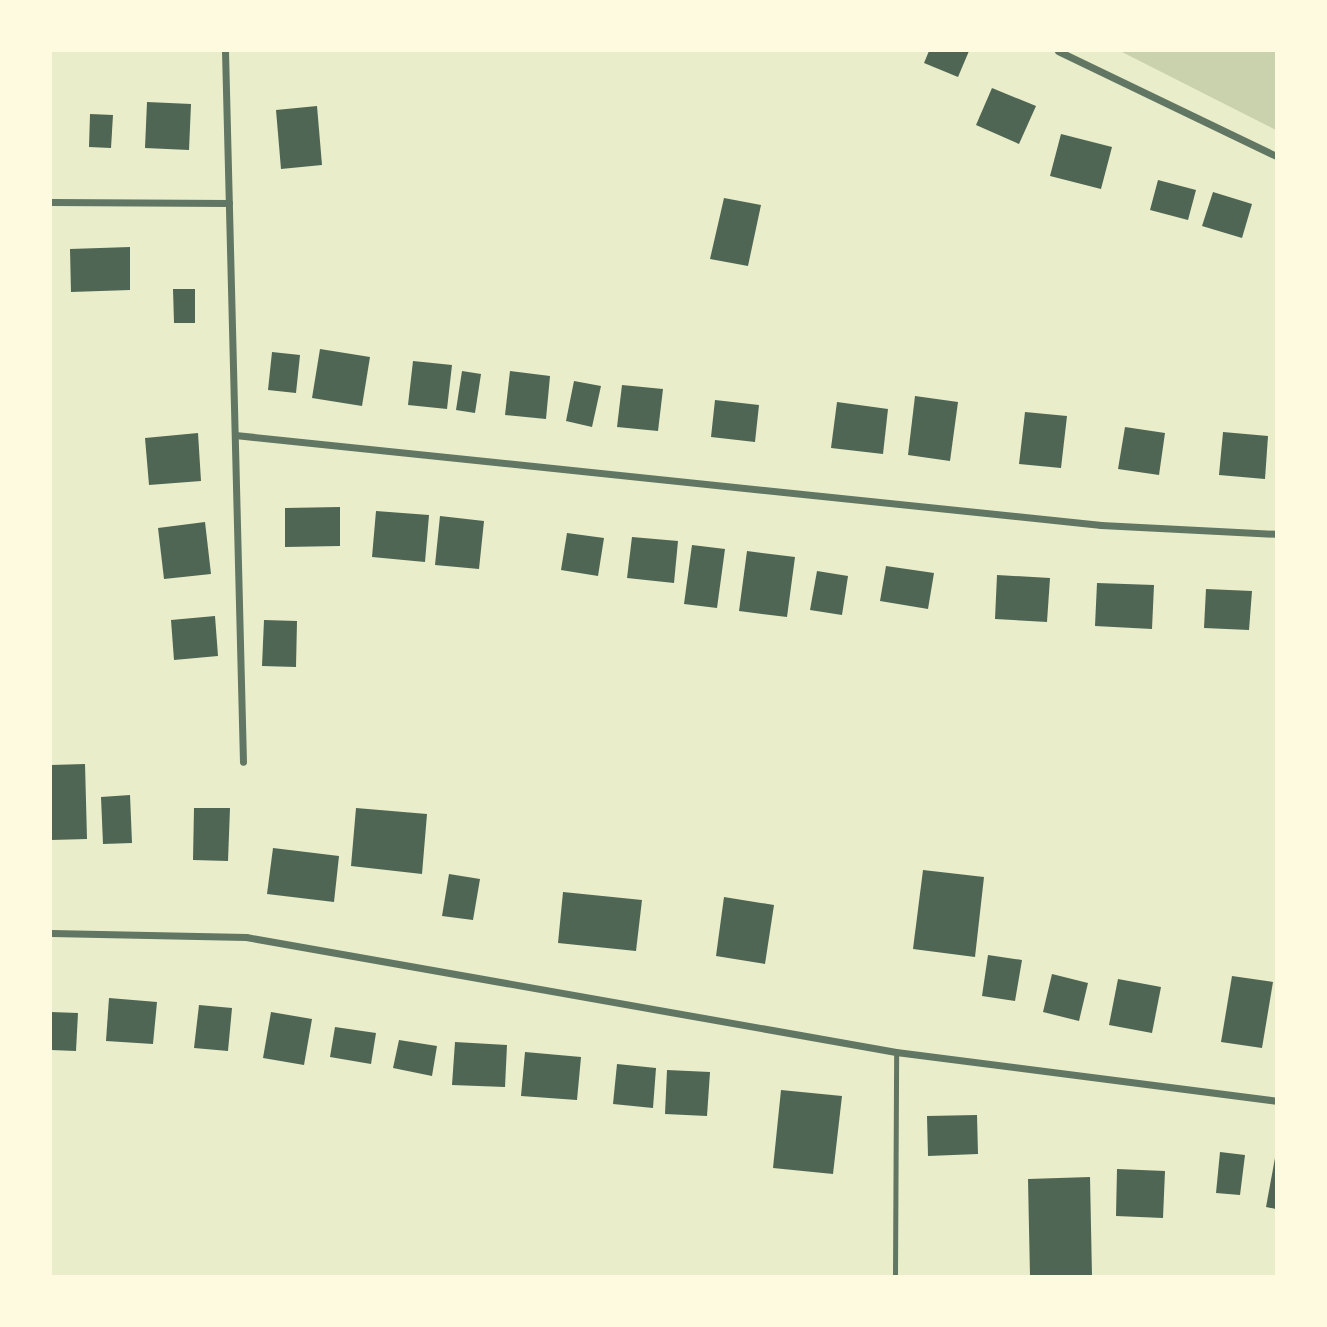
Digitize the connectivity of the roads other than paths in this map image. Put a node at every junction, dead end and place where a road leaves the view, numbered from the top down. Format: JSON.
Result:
{"nodes":[{"id":1,"x":225,"y":51,"type":"edge"},
{"id":2,"x":1058,"y":51,"type":"edge"},
{"id":3,"x":1276,"y":156,"type":"edge"},
{"id":4,"x":51,"y":202,"type":"edge"},
{"id":5,"x":229,"y":203,"type":"junction"},
{"id":6,"x":235,"y":435,"type":"junction"},
{"id":7,"x":1276,"y":534,"type":"edge"},
{"id":8,"x":243,"y":762,"type":"dead end"},
{"id":9,"x":51,"y":933,"type":"edge"},
{"id":10,"x":896,"y":1052,"type":"junction"},
{"id":11,"x":1276,"y":1101,"type":"edge"},
{"id":12,"x":895,"y":1276,"type":"edge"}],
"edges":[{"from":1,"to":5,"type":"street"},
{"from":2,"to":3,"type":"street"},
{"from":4,"to":5,"type":"street"},
{"from":5,"to":6,"type":"street"},
{"from":6,"to":7,"type":"street"},
{"from":6,"to":8,"type":"street"},
{"from":9,"to":10,"type":"street"},
{"from":10,"to":11,"type":"street"},
{"from":10,"to":12,"type":"lane"}]}
